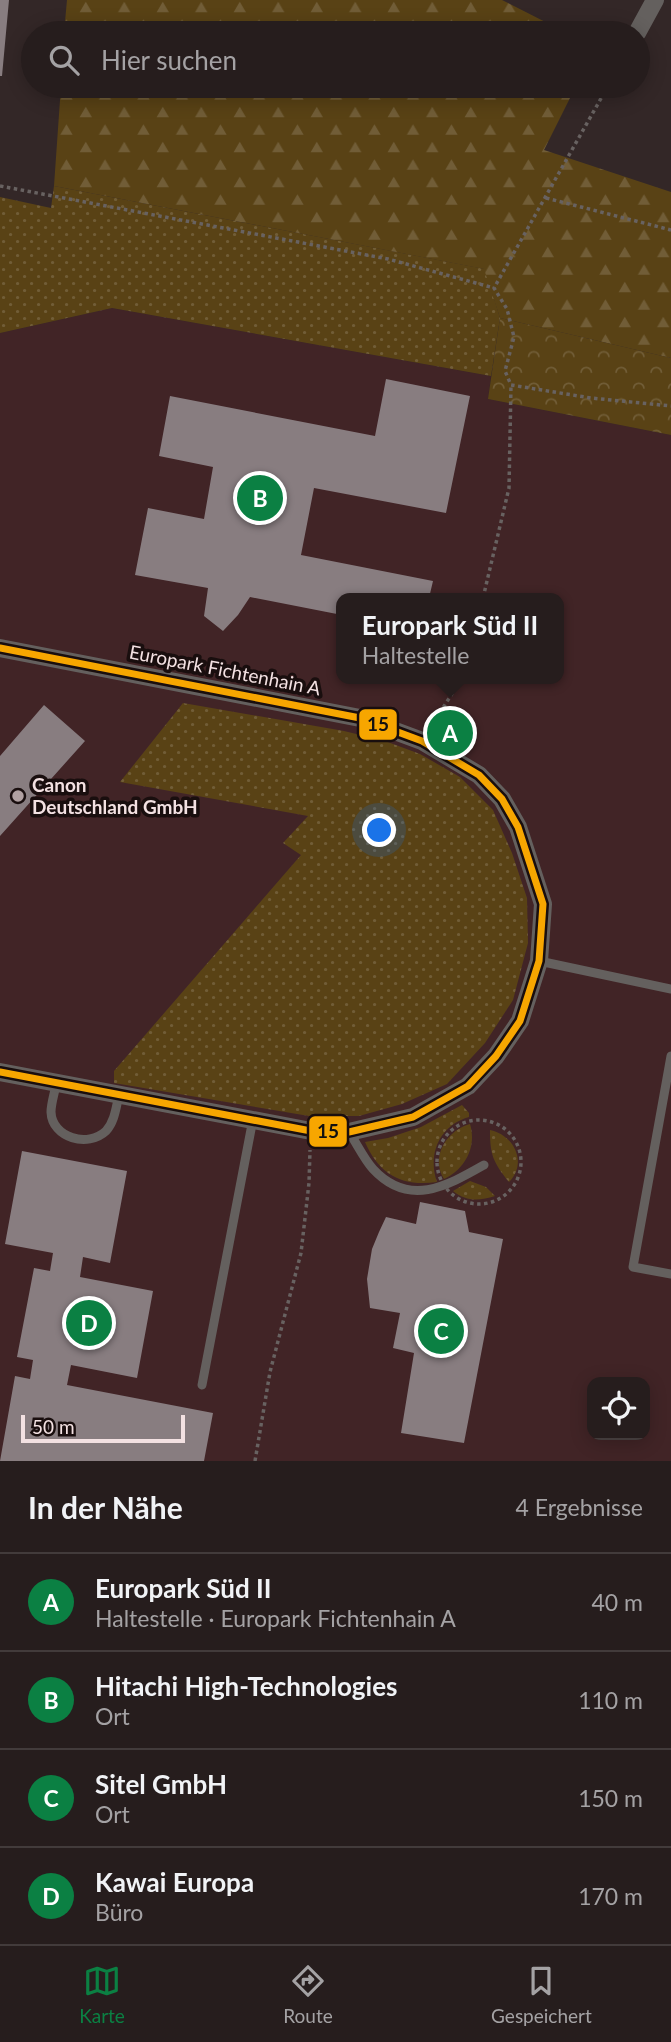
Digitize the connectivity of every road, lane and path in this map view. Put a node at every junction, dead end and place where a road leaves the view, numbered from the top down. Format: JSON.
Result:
{"nodes":[{"id":1,"x":655,"y":0,"type":"edge"},
{"id":2,"x":644,"y":21,"type":"edge"},
{"id":3,"x":601,"y":98,"type":"edge"},
{"id":4,"x":0,"y":186,"type":"edge"},
{"id":5,"x":545,"y":198,"type":"junction"},
{"id":6,"x":671,"y":230,"type":"edge"},
{"id":7,"x":494,"y":288,"type":"junction"},
{"id":8,"x":511,"y":385,"type":"junction"},
{"id":9,"x":671,"y":406,"type":"edge"},
{"id":10,"x":484,"y":593,"type":"edge"},
{"id":11,"x":0,"y":648,"type":"edge"},
{"id":12,"x":456,"y":684,"type":"edge"},
{"id":13,"x":422,"y":741,"type":"junction"},
{"id":14,"x":538,"y":961,"type":"junction"},
{"id":15,"x":671,"y":989,"type":"edge"},
{"id":16,"x":671,"y":1056,"type":"edge"},
{"id":17,"x":0,"y":1072,"type":"edge"},
{"id":18,"x":56,"y":1084,"type":"junction"},
{"id":19,"x":119,"y":1095,"type":"junction"},
{"id":20,"x":253,"y":1119,"type":"junction"},
{"id":21,"x":311,"y":1131,"type":"junction"},
{"id":22,"x":349,"y":1132,"type":"junction"},
{"id":23,"x":484,"y":1165,"type":"dead end"},
{"id":24,"x":671,"y":1274,"type":"edge"},
{"id":25,"x":202,"y":1385,"type":"dead end"},
{"id":26,"x":255,"y":1461,"type":"edge"}],
"edges":[{"from":1,"to":2,"type":"street"},
{"from":3,"to":5,"type":"path"},
{"from":4,"to":7,"type":"path"},
{"from":5,"to":6,"type":"path"},
{"from":5,"to":7,"type":"path"},
{"from":7,"to":8,"type":"path"},
{"from":8,"to":9,"type":"path"},
{"from":8,"to":10,"type":"path"},
{"from":11,"to":13,"type":"street","name":"Europark Fichtenhain A"},
{"from":12,"to":13,"type":"path"},
{"from":13,"to":14,"type":"street","name":"Europark Fichtenhain A"},
{"from":14,"to":15,"type":"lane"},
{"from":14,"to":22,"type":"street","name":"Europark Fichtenhain A"},
{"from":16,"to":24,"type":"lane"},
{"from":17,"to":18,"type":"street","name":"Europark Fichtenhain A"},
{"from":18,"to":19,"type":"street","name":"Europark Fichtenhain A"},
{"from":18,"to":19,"type":"lane"},
{"from":19,"to":20,"type":"street","name":"Europark Fichtenhain A"},
{"from":20,"to":21,"type":"street","name":"Europark Fichtenhain A"},
{"from":20,"to":25,"type":"lane"},
{"from":21,"to":22,"type":"street","name":"Europark Fichtenhain A"},
{"from":21,"to":26,"type":"path"},
{"from":22,"to":23,"type":"lane"}]}
